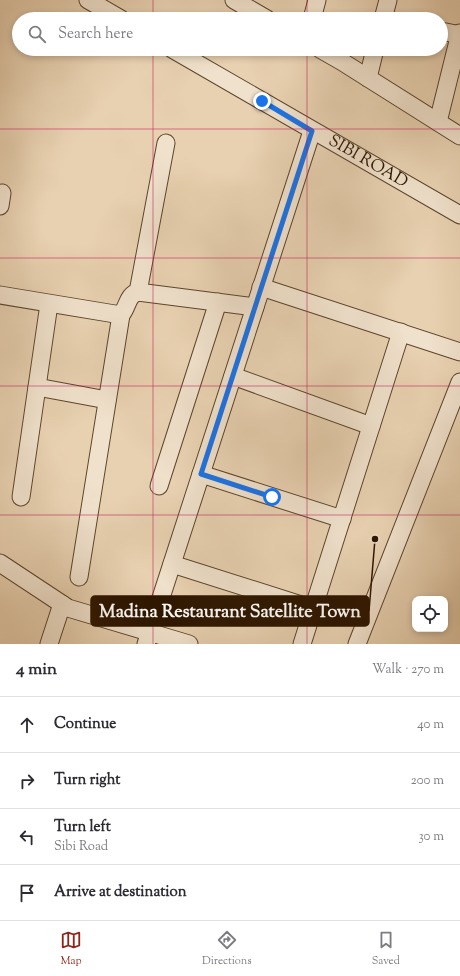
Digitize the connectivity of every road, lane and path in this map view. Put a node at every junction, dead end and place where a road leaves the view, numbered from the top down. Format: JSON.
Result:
{"nodes":[{"id":1,"x":88,"y":0,"type":"edge"},
{"id":2,"x":317,"y":0,"type":"edge"},
{"id":3,"x":388,"y":0,"type":"edge"},
{"id":4,"x":236,"y":1,"type":"edge"},
{"id":5,"x":109,"y":12,"type":"edge"},
{"id":6,"x":255,"y":12,"type":"edge"},
{"id":7,"x":314,"y":12,"type":"edge"},
{"id":8,"x":387,"y":12,"type":"edge"},
{"id":9,"x":448,"y":32,"type":"edge"},
{"id":10,"x":460,"y":34,"type":"edge"},
{"id":11,"x":184,"y":56,"type":"edge"},
{"id":12,"x":332,"y":56,"type":"edge"},
{"id":13,"x":373,"y":56,"type":"edge"},
{"id":14,"x":368,"y":78,"type":"junction"},
{"id":15,"x":438,"y":122,"type":"junction"},
{"id":16,"x":312,"y":131,"type":"junction"},
{"id":17,"x":460,"y":136,"type":"edge"},
{"id":18,"x":166,"y":143,"type":"dead end"},
{"id":19,"x":460,"y":215,"type":"edge"},
{"id":20,"x":262,"y":287,"type":"junction"},
{"id":21,"x":138,"y":292,"type":"junction"},
{"id":22,"x":0,"y":295,"type":"edge"},
{"id":23,"x":218,"y":302,"type":"junction"},
{"id":24,"x":49,"y":304,"type":"junction"},
{"id":25,"x":255,"y":307,"type":"junction"},
{"id":26,"x":121,"y":315,"type":"junction"},
{"id":27,"x":401,"y":332,"type":"junction"},
{"id":28,"x":460,"y":352,"type":"edge"},
{"id":29,"x":233,"y":376,"type":"junction"},
{"id":30,"x":460,"y":382,"type":"edge"},
{"id":31,"x":37,"y":387,"type":"junction"},
{"id":32,"x":107,"y":400,"type":"junction"},
{"id":33,"x":371,"y":426,"type":"junction"},
{"id":34,"x":201,"y":474,"type":"junction"},
{"id":35,"x":159,"y":486,"type":"dead end"},
{"id":36,"x":21,"y":497,"type":"dead end"},
{"id":37,"x":342,"y":519,"type":"junction"},
{"id":38,"x":0,"y":563,"type":"edge"},
{"id":39,"x":172,"y":564,"type":"junction"},
{"id":40,"x":79,"y":577,"type":"dead end"},
{"id":41,"x":62,"y":604,"type":"junction"},
{"id":42,"x":314,"y":609,"type":"junction"},
{"id":43,"x":148,"y":638,"type":"edge"},
{"id":44,"x":49,"y":644,"type":"edge"},
{"id":45,"x":189,"y":644,"type":"edge"},
{"id":46,"x":302,"y":644,"type":"edge"},
{"id":47,"x":357,"y":644,"type":"edge"}],
"edges":[{"from":1,"to":5,"type":"street"},
{"from":2,"to":7,"type":"street"},
{"from":3,"to":8,"type":"street"},
{"from":4,"to":6,"type":"street"},
{"from":9,"to":10,"type":"street"},
{"from":10,"to":15,"type":"street"},
{"from":11,"to":16,"type":"street","name":"SIBI ROAD"},
{"from":12,"to":14,"type":"street"},
{"from":13,"to":14,"type":"street"},
{"from":14,"to":15,"type":"street"},
{"from":15,"to":17,"type":"street"},
{"from":16,"to":19,"type":"street","name":"SIBI ROAD"},
{"from":16,"to":20,"type":"street"},
{"from":18,"to":21,"type":"street"},
{"from":20,"to":25,"type":"street"},
{"from":20,"to":27,"type":"street"},
{"from":21,"to":23,"type":"street"},
{"from":21,"to":26,"type":"street"},
{"from":22,"to":24,"type":"street"},
{"from":23,"to":25,"type":"street"},
{"from":23,"to":35,"type":"street"},
{"from":24,"to":26,"type":"street"},
{"from":24,"to":31,"type":"street"},
{"from":25,"to":29,"type":"street"},
{"from":26,"to":32,"type":"street"},
{"from":27,"to":28,"type":"street"},
{"from":27,"to":33,"type":"street"},
{"from":29,"to":33,"type":"street"},
{"from":29,"to":34,"type":"street"},
{"from":30,"to":47,"type":"street"},
{"from":31,"to":32,"type":"street"},
{"from":31,"to":36,"type":"street"},
{"from":32,"to":40,"type":"street"},
{"from":33,"to":37,"type":"street"},
{"from":34,"to":37,"type":"street"},
{"from":34,"to":39,"type":"street"},
{"from":37,"to":42,"type":"street"},
{"from":38,"to":41,"type":"street"},
{"from":39,"to":42,"type":"street"},
{"from":39,"to":43,"type":"street"},
{"from":41,"to":43,"type":"street"},
{"from":41,"to":44,"type":"street"},
{"from":42,"to":46,"type":"street"},
{"from":43,"to":45,"type":"street"}]}
